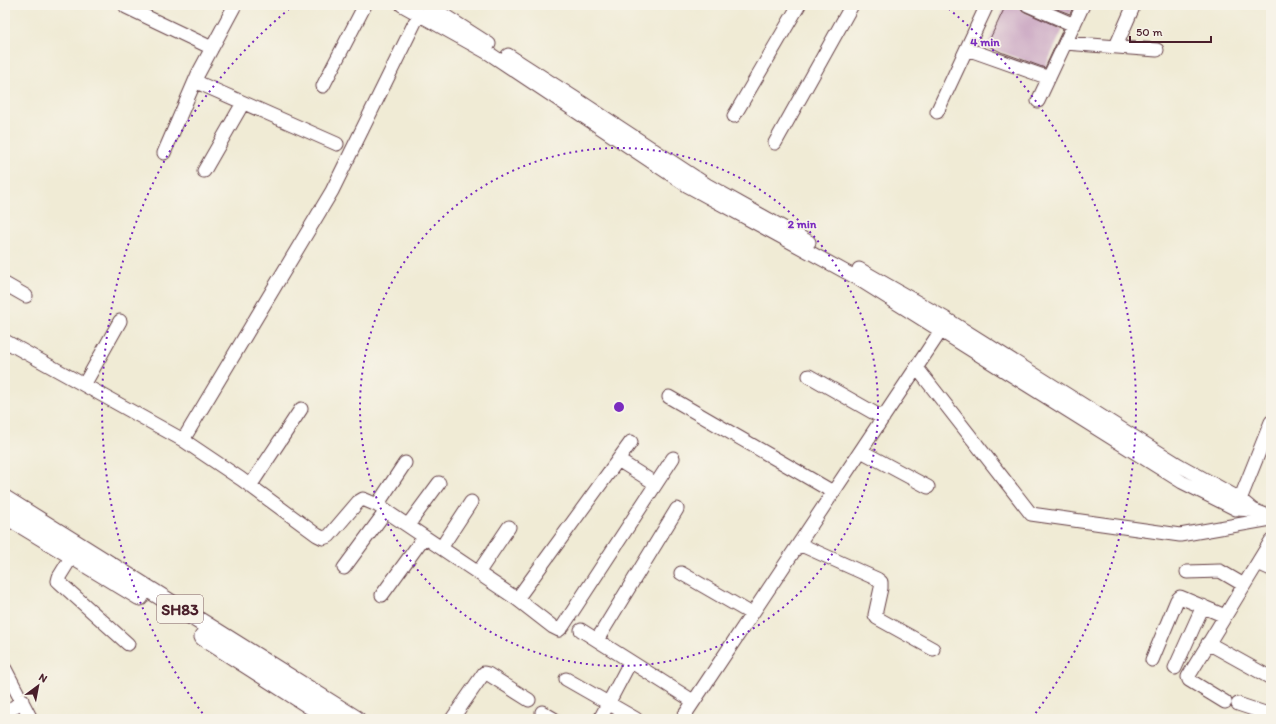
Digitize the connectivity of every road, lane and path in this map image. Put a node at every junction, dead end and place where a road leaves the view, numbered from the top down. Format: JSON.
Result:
{"nodes":[{"id":1,"x":235,"y":5,"type":"edge"},
{"id":2,"x":366,"y":5,"type":"edge"},
{"id":3,"x":402,"y":5,"type":"edge"},
{"id":4,"x":799,"y":5,"type":"edge"},
{"id":5,"x":852,"y":5,"type":"edge"},
{"id":6,"x":988,"y":5,"type":"edge"},
{"id":7,"x":1028,"y":5,"type":"edge"},
{"id":8,"x":1083,"y":5,"type":"edge"},
{"id":9,"x":1134,"y":5,"type":"edge"},
{"id":10,"x":126,"y":7,"type":"dead end"},
{"id":11,"x":423,"y":9,"type":"edge"},
{"id":12,"x":1074,"y":25,"type":"junction"},
{"id":13,"x":1065,"y":43,"type":"junction"},
{"id":14,"x":1116,"y":46,"type":"junction"},
{"id":15,"x":212,"y":48,"type":"junction"},
{"id":16,"x":967,"y":50,"type":"junction"},
{"id":17,"x":1157,"y":50,"type":"dead end"},
{"id":18,"x":1049,"y":78,"type":"junction"},
{"id":19,"x":196,"y":80,"type":"junction"},
{"id":20,"x":323,"y":86,"type":"dead end"},
{"id":21,"x":1038,"y":102,"type":"dead end"},
{"id":22,"x":243,"y":103,"type":"junction"},
{"id":23,"x":937,"y":112,"type":"dead end"},
{"id":24,"x":734,"y":116,"type":"dead end"},
{"id":25,"x":775,"y":143,"type":"dead end"},
{"id":26,"x":337,"y":144,"type":"dead end"},
{"id":27,"x":164,"y":153,"type":"dead end"},
{"id":28,"x":204,"y":171,"type":"dead end"},
{"id":29,"x":5,"y":284,"type":"edge"},
{"id":30,"x":26,"y":296,"type":"dead end"},
{"id":31,"x":120,"y":321,"type":"dead end"},
{"id":32,"x":944,"y":325,"type":"junction"},
{"id":33,"x":5,"y":341,"type":"edge"},
{"id":34,"x":917,"y":368,"type":"junction"},
{"id":35,"x":810,"y":376,"type":"dead end"},
{"id":36,"x":84,"y":385,"type":"junction"},
{"id":37,"x":669,"y":397,"type":"dead end"},
{"id":38,"x":301,"y":408,"type":"dead end"},
{"id":39,"x":883,"y":418,"type":"junction"},
{"id":40,"x":1271,"y":422,"type":"edge"},
{"id":41,"x":183,"y":440,"type":"junction"},
{"id":42,"x":632,"y":442,"type":"dead end"},
{"id":43,"x":861,"y":452,"type":"junction"},
{"id":44,"x":673,"y":458,"type":"dead end"},
{"id":45,"x":618,"y":460,"type":"junction"},
{"id":46,"x":405,"y":463,"type":"dead end"},
{"id":47,"x":439,"y":483,"type":"dead end"},
{"id":48,"x":656,"y":484,"type":"junction"},
{"id":49,"x":250,"y":486,"type":"junction"},
{"id":50,"x":928,"y":487,"type":"dead end"},
{"id":51,"x":833,"y":492,"type":"junction"},
{"id":52,"x":5,"y":499,"type":"edge"},
{"id":53,"x":471,"y":502,"type":"dead end"},
{"id":54,"x":1238,"y":504,"type":"junction"},
{"id":55,"x":381,"y":508,"type":"junction"},
{"id":56,"x":678,"y":509,"type":"dead end"},
{"id":57,"x":5,"y":515,"type":"edge"},
{"id":58,"x":1271,"y":518,"type":"edge"},
{"id":59,"x":408,"y":525,"type":"junction"},
{"id":60,"x":509,"y":527,"type":"dead end"},
{"id":61,"x":424,"y":537,"type":"junction"},
{"id":62,"x":1271,"y":541,"type":"edge"},
{"id":63,"x":799,"y":544,"type":"junction"},
{"id":64,"x":441,"y":548,"type":"junction"},
{"id":65,"x":72,"y":556,"type":"junction"},
{"id":66,"x":1258,"y":563,"type":"junction"},
{"id":67,"x":344,"y":568,"type":"dead end"},
{"id":68,"x":1271,"y":569,"type":"edge"},
{"id":69,"x":1187,"y":572,"type":"dead end"},
{"id":70,"x":478,"y":573,"type":"junction"},
{"id":71,"x":681,"y":573,"type":"dead end"},
{"id":72,"x":1244,"y":585,"type":"junction"},
{"id":73,"x":382,"y":594,"type":"dead end"},
{"id":74,"x":154,"y":599,"type":"junction"},
{"id":75,"x":517,"y":599,"type":"junction"},
{"id":76,"x":1203,"y":606,"type":"junction"},
{"id":77,"x":752,"y":614,"type":"junction"},
{"id":78,"x":1225,"y":616,"type":"junction"},
{"id":79,"x":581,"y":630,"type":"dead end"},
{"id":80,"x":597,"y":640,"type":"junction"},
{"id":81,"x":1208,"y":643,"type":"junction"},
{"id":82,"x":128,"y":644,"type":"dead end"},
{"id":83,"x":933,"y":649,"type":"dead end"},
{"id":84,"x":1152,"y":660,"type":"dead end"},
{"id":85,"x":627,"y":668,"type":"dead end"},
{"id":86,"x":1175,"y":668,"type":"dead end"},
{"id":87,"x":5,"y":669,"type":"edge"},
{"id":88,"x":1271,"y":678,"type":"edge"},
{"id":89,"x":566,"y":680,"type":"dead end"},
{"id":90,"x":22,"y":700,"type":"junction"},
{"id":91,"x":529,"y":700,"type":"dead end"},
{"id":92,"x":693,"y":702,"type":"junction"},
{"id":93,"x":1225,"y":702,"type":"dead end"},
{"id":94,"x":609,"y":703,"type":"junction"},
{"id":95,"x":1238,"y":704,"type":"dead end"},
{"id":96,"x":542,"y":712,"type":"dead end"},
{"id":97,"x":5,"y":715,"type":"edge"},
{"id":98,"x":1271,"y":715,"type":"edge"},
{"id":99,"x":31,"y":719,"type":"edge"},
{"id":100,"x":331,"y":719,"type":"edge"},
{"id":101,"x":356,"y":719,"type":"edge"},
{"id":102,"x":452,"y":719,"type":"edge"},
{"id":103,"x":554,"y":719,"type":"edge"},
{"id":104,"x":600,"y":719,"type":"edge"},
{"id":105,"x":636,"y":719,"type":"edge"},
{"id":106,"x":682,"y":719,"type":"edge"}],
"edges":[{"from":1,"to":15,"type":"street"},
{"from":2,"to":20,"type":"street"},
{"from":3,"to":11,"type":"street"},
{"from":4,"to":24,"type":"street"},
{"from":5,"to":25,"type":"street"},
{"from":6,"to":16,"type":"street"},
{"from":7,"to":12,"type":"street"},
{"from":8,"to":12,"type":"street"},
{"from":9,"to":14,"type":"street"},
{"from":10,"to":15,"type":"street"},
{"from":11,"to":32,"type":"street"},
{"from":11,"to":41,"type":"street"},
{"from":12,"to":13,"type":"street"},
{"from":13,"to":14,"type":"street"},
{"from":13,"to":18,"type":"street"},
{"from":14,"to":17,"type":"street"},
{"from":15,"to":19,"type":"street"},
{"from":16,"to":18,"type":"street"},
{"from":16,"to":23,"type":"street"},
{"from":18,"to":21,"type":"street"},
{"from":19,"to":22,"type":"street"},
{"from":19,"to":27,"type":"street"},
{"from":22,"to":26,"type":"street"},
{"from":22,"to":28,"type":"street"},
{"from":29,"to":30,"type":"street"},
{"from":31,"to":36,"type":"street"},
{"from":32,"to":34,"type":"street"},
{"from":32,"to":54,"type":"street"},
{"from":33,"to":36,"type":"street"},
{"from":34,"to":39,"type":"street"},
{"from":34,"to":58,"type":"street"},
{"from":35,"to":39,"type":"street"},
{"from":36,"to":41,"type":"street"},
{"from":37,"to":51,"type":"street"},
{"from":38,"to":49,"type":"street"},
{"from":39,"to":43,"type":"street"},
{"from":40,"to":54,"type":"street"},
{"from":41,"to":49,"type":"street"},
{"from":42,"to":45,"type":"street"},
{"from":43,"to":50,"type":"street"},
{"from":43,"to":51,"type":"street"},
{"from":44,"to":48,"type":"street"},
{"from":45,"to":48,"type":"street"},
{"from":45,"to":75,"type":"street"},
{"from":46,"to":55,"type":"street"},
{"from":47,"to":59,"type":"street"},
{"from":48,"to":75,"type":"street"},
{"from":49,"to":55,"type":"street"},
{"from":51,"to":63,"type":"street"},
{"from":52,"to":74,"type":"main road","number":"SH83"},
{"from":53,"to":64,"type":"street"},
{"from":54,"to":58,"type":"street"},
{"from":55,"to":59,"type":"street"},
{"from":55,"to":67,"type":"street"},
{"from":56,"to":80,"type":"street"},
{"from":57,"to":65,"type":"main road","number":"SH83"},
{"from":59,"to":61,"type":"street"},
{"from":60,"to":70,"type":"street"},
{"from":61,"to":64,"type":"street"},
{"from":61,"to":73,"type":"street"},
{"from":62,"to":66,"type":"street"},
{"from":63,"to":77,"type":"street"},
{"from":63,"to":83,"type":"street"},
{"from":64,"to":70,"type":"street"},
{"from":65,"to":74,"type":"main road","number":"SH83"},
{"from":65,"to":82,"type":"street"},
{"from":66,"to":68,"type":"street"},
{"from":66,"to":72,"type":"street"},
{"from":69,"to":72,"type":"street"},
{"from":70,"to":75,"type":"street"},
{"from":71,"to":77,"type":"street"},
{"from":72,"to":78,"type":"street"},
{"from":74,"to":100,"type":"main road","number":"SH83"},
{"from":74,"to":101,"type":"main road","number":"SH83"},
{"from":76,"to":78,"type":"street"},
{"from":76,"to":84,"type":"street"},
{"from":76,"to":86,"type":"street"},
{"from":77,"to":92,"type":"street"},
{"from":78,"to":81,"type":"street"},
{"from":79,"to":80,"type":"street"},
{"from":80,"to":92,"type":"street"},
{"from":81,"to":88,"type":"street"},
{"from":81,"to":93,"type":"street"},
{"from":85,"to":94,"type":"street"},
{"from":87,"to":90,"type":"street"},
{"from":89,"to":94,"type":"street"},
{"from":90,"to":97,"type":"street"},
{"from":90,"to":99,"type":"street"},
{"from":91,"to":102,"type":"street"},
{"from":92,"to":106,"type":"street"},
{"from":94,"to":104,"type":"street"},
{"from":94,"to":105,"type":"street"},
{"from":95,"to":98,"type":"street"},
{"from":96,"to":103,"type":"street"}]}
